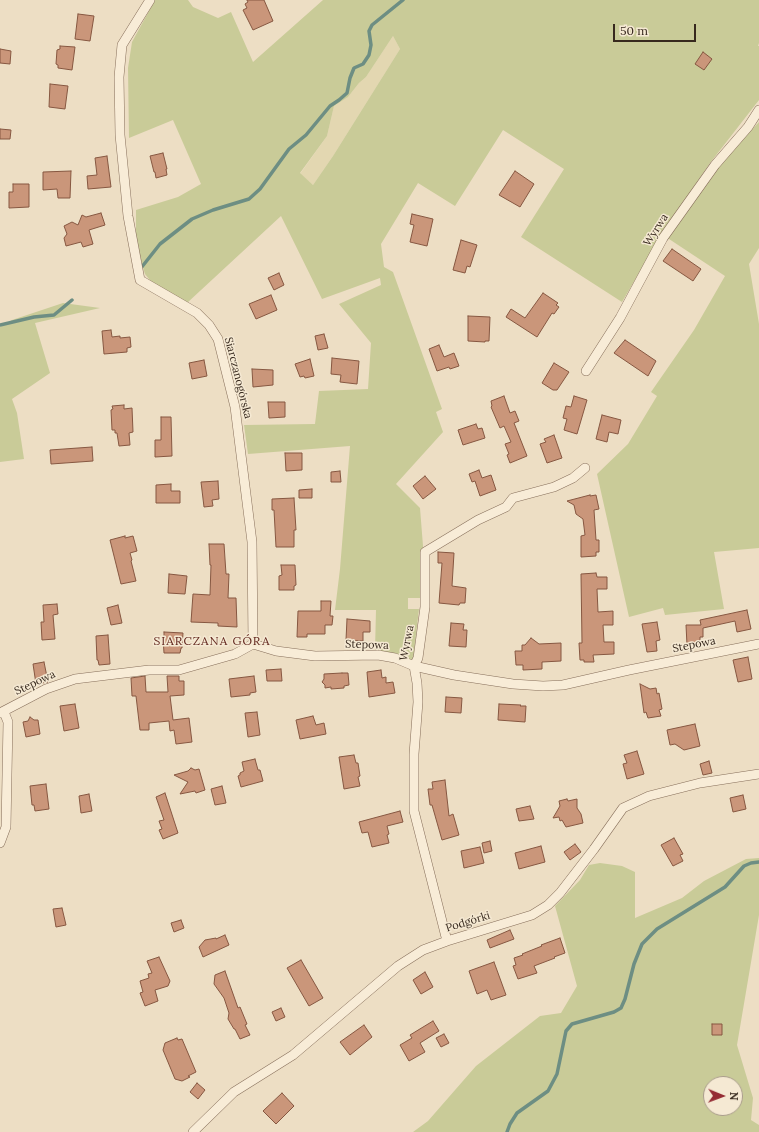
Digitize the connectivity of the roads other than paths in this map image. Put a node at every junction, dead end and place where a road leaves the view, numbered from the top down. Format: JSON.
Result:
{"nodes":[{"id":1,"x":150,"y":0,"type":"edge"},
{"id":2,"x":759,"y":110,"type":"edge"},
{"id":3,"x":586,"y":371,"type":"dead end"},
{"id":4,"x":585,"y":468,"type":"dead end"},
{"id":5,"x":253,"y":644,"type":"junction"},
{"id":6,"x":759,"y":644,"type":"edge"},
{"id":7,"x":414,"y":666,"type":"junction"},
{"id":8,"x":2,"y":712,"type":"edge"},
{"id":9,"x":759,"y":774,"type":"edge"},
{"id":10,"x":0,"y":844,"type":"edge"},
{"id":11,"x":447,"y":941,"type":"junction"},
{"id":12,"x":192,"y":1132,"type":"edge"}],
"edges":[{"from":1,"to":5,"type":"street","name":"Siarczanogórska"},
{"from":2,"to":3,"type":"street","name":"Wyrwa"},
{"from":4,"to":7,"type":"street","name":"Wyrwa"},
{"from":5,"to":7,"type":"street","name":"Stepowa"},
{"from":5,"to":8,"type":"street","name":"Stepowa"},
{"from":6,"to":7,"type":"street","name":"Stepowa"},
{"from":7,"to":11,"type":"street","name":"Wyrwa"},
{"from":8,"to":10,"type":"street","name":"Stepowa"},
{"from":9,"to":11,"type":"street","name":"Podgórki"},
{"from":11,"to":12,"type":"street","name":"Podgórki"}]}
